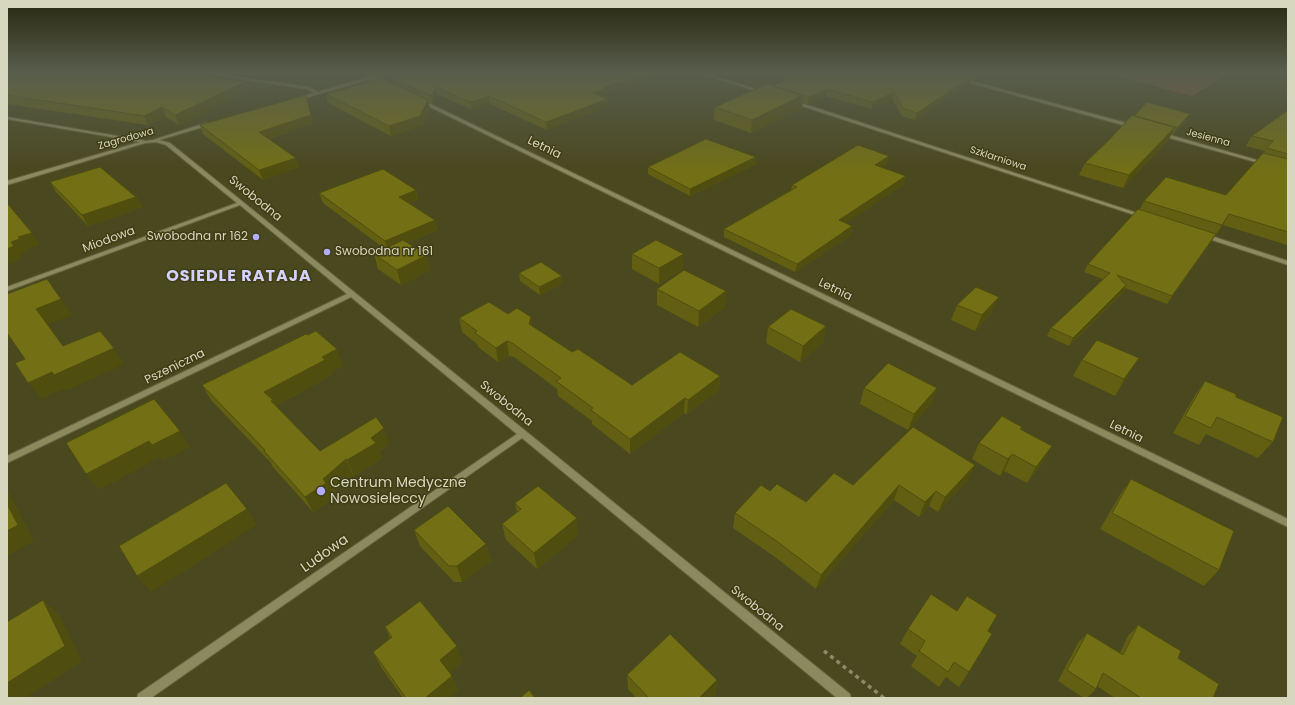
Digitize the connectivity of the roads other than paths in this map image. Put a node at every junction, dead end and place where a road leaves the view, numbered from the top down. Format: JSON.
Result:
{"nodes":[{"id":1,"x":431,"y":106,"type":"edge"},
{"id":2,"x":805,"y":106,"type":"edge"},
{"id":3,"x":1059,"y":106,"type":"edge"},
{"id":4,"x":7,"y":118,"type":"edge"},
{"id":5,"x":214,"y":122,"type":"edge"},
{"id":6,"x":1136,"y":127,"type":"edge"},
{"id":7,"x":1158,"y":134,"type":"edge"},
{"id":8,"x":146,"y":142,"type":"junction"},
{"id":9,"x":1273,"y":165,"type":"edge"},
{"id":10,"x":7,"y":183,"type":"edge"},
{"id":11,"x":241,"y":203,"type":"junction"},
{"id":12,"x":1145,"y":216,"type":"edge"},
{"id":13,"x":1198,"y":234,"type":"edge"},
{"id":14,"x":1288,"y":263,"type":"edge"},
{"id":15,"x":7,"y":289,"type":"edge"},
{"id":16,"x":352,"y":294,"type":"junction"},
{"id":17,"x":523,"y":434,"type":"junction"},
{"id":18,"x":7,"y":460,"type":"edge"},
{"id":19,"x":1288,"y":523,"type":"edge"},
{"id":20,"x":142,"y":698,"type":"edge"},
{"id":21,"x":846,"y":698,"type":"edge"}],
"edges":[{"from":1,"to":19,"type":"street","name":"Letnia"},
{"from":2,"to":12,"type":"street","name":"Szklarniowa"},
{"from":3,"to":6,"type":"street"},
{"from":4,"to":8,"type":"street"},
{"from":5,"to":8,"type":"street","name":"Zagrodowa"},
{"from":7,"to":9,"type":"street","name":"Jesienna"},
{"from":8,"to":10,"type":"street","name":"Zagrodowa"},
{"from":8,"to":11,"type":"street","name":"Swobodna"},
{"from":11,"to":15,"type":"street","name":"Miodowa"},
{"from":11,"to":16,"type":"street","name":"Swobodna"},
{"from":13,"to":14,"type":"street"},
{"from":16,"to":17,"type":"street","name":"Swobodna"},
{"from":16,"to":18,"type":"street","name":"Pszeniczna"},
{"from":17,"to":20,"type":"street","name":"Ludowa"},
{"from":17,"to":21,"type":"street","name":"Swobodna"}]}
